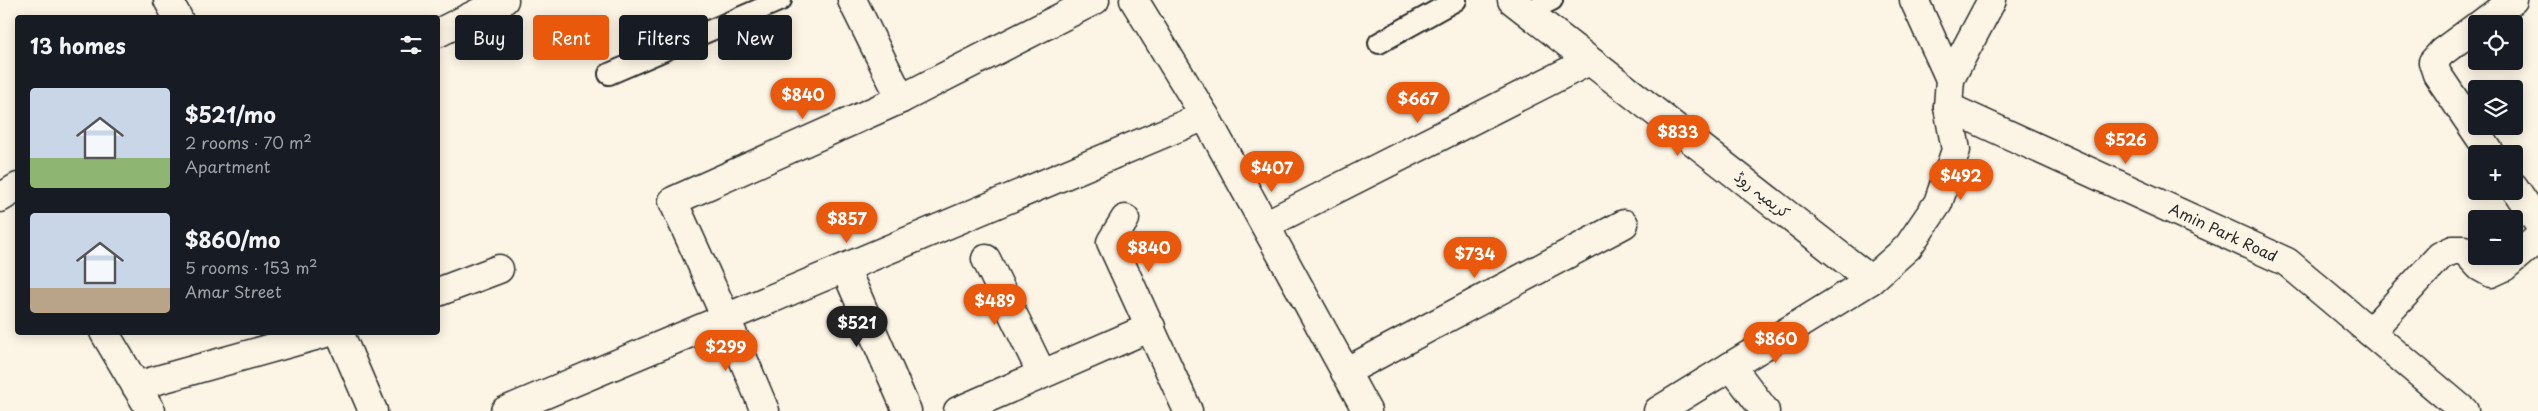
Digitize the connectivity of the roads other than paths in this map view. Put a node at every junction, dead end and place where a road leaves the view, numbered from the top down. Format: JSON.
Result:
{"nodes":[{"id":1,"x":168,"y":0,"type":"edge"},
{"id":2,"x":504,"y":0,"type":"edge"},
{"id":3,"x":781,"y":0,"type":"edge"},
{"id":4,"x":852,"y":0,"type":"edge"},
{"id":5,"x":1095,"y":0,"type":"edge"},
{"id":6,"x":1134,"y":0,"type":"edge"},
{"id":7,"x":1456,"y":0,"type":"edge"},
{"id":8,"x":1552,"y":0,"type":"edge"},
{"id":9,"x":1914,"y":0,"type":"edge"},
{"id":10,"x":1992,"y":0,"type":"edge"},
{"id":11,"x":2513,"y":0,"type":"edge"},
{"id":12,"x":1519,"y":6,"type":"edge"},
{"id":13,"x":176,"y":15,"type":"edge"},
{"id":14,"x":2493,"y":15,"type":"edge"},
{"id":15,"x":440,"y":32,"type":"edge"},
{"id":16,"x":2468,"y":33,"type":"edge"},
{"id":17,"x":1379,"y":43,"type":"dead end"},
{"id":18,"x":1589,"y":61,"type":"junction"},
{"id":19,"x":608,"y":74,"type":"dead end"},
{"id":20,"x":1950,"y":79,"type":"junction"},
{"id":21,"x":901,"y":99,"type":"junction"},
{"id":22,"x":1948,"y":108,"type":"junction"},
{"id":23,"x":1205,"y":116,"type":"junction"},
{"id":24,"x":2485,"y":145,"type":"edge"},
{"id":25,"x":2523,"y":200,"type":"edge"},
{"id":26,"x":1125,"y":219,"type":"dead end"},
{"id":27,"x":2538,"y":223,"type":"edge"},
{"id":28,"x":1624,"y":224,"type":"dead end"},
{"id":29,"x":1265,"y":226,"type":"junction"},
{"id":30,"x":2538,"y":238,"type":"edge"},
{"id":31,"x":986,"y":259,"type":"dead end"},
{"id":32,"x":845,"y":268,"type":"junction"},
{"id":33,"x":499,"y":269,"type":"dead end"},
{"id":34,"x":1871,"y":280,"type":"junction"},
{"id":35,"x":440,"y":291,"type":"edge"},
{"id":36,"x":726,"y":318,"type":"junction"},
{"id":37,"x":1151,"y":326,"type":"junction"},
{"id":38,"x":2370,"y":332,"type":"junction"},
{"id":39,"x":106,"y":335,"type":"edge"},
{"id":40,"x":318,"y":335,"type":"edge"},
{"id":41,"x":340,"y":335,"type":"edge"},
{"id":42,"x":1732,"y":366,"type":"junction"},
{"id":43,"x":1345,"y":372,"type":"junction"},
{"id":44,"x":1042,"y":374,"type":"junction"},
{"id":45,"x":136,"y":386,"type":"junction"},
{"id":46,"x":151,"y":411,"type":"edge"},
{"id":47,"x":373,"y":411,"type":"edge"},
{"id":48,"x":505,"y":411,"type":"edge"},
{"id":49,"x":764,"y":411,"type":"edge"},
{"id":50,"x":907,"y":411,"type":"edge"},
{"id":51,"x":958,"y":411,"type":"edge"},
{"id":52,"x":1188,"y":411,"type":"edge"},
{"id":53,"x":1367,"y":411,"type":"edge"},
{"id":54,"x":1658,"y":411,"type":"edge"},
{"id":55,"x":1765,"y":411,"type":"edge"},
{"id":56,"x":2464,"y":411,"type":"edge"}],
"edges":[{"from":1,"to":13,"type":"street"},
{"from":2,"to":15,"type":"street"},
{"from":3,"to":19,"type":"lane"},
{"from":4,"to":21,"type":"street"},
{"from":5,"to":21,"type":"street"},
{"from":6,"to":23,"type":"street"},
{"from":7,"to":17,"type":"lane"},
{"from":8,"to":12,"type":"lane"},
{"from":9,"to":20,"type":"street"},
{"from":10,"to":20,"type":"street"},
{"from":11,"to":14,"type":"street"},
{"from":12,"to":18,"type":"street","name":"کریمیہ روڈ"},
{"from":16,"to":24,"type":"street"},
{"from":18,"to":29,"type":"street"},
{"from":18,"to":34,"type":"street","name":"کریمیہ روڈ"},
{"from":20,"to":22,"type":"street"},
{"from":21,"to":36,"type":"street"},
{"from":22,"to":34,"type":"street"},
{"from":22,"to":38,"type":"street","name":"Amin Park Road"},
{"from":23,"to":29,"type":"street"},
{"from":23,"to":32,"type":"street"},
{"from":25,"to":27,"type":"street"},
{"from":26,"to":37,"type":"street"},
{"from":28,"to":43,"type":"street"},
{"from":29,"to":43,"type":"street"},
{"from":30,"to":38,"type":"street"},
{"from":31,"to":44,"type":"street"},
{"from":32,"to":36,"type":"street"},
{"from":32,"to":50,"type":"street"},
{"from":33,"to":35,"type":"street"},
{"from":34,"to":42,"type":"street"},
{"from":36,"to":48,"type":"street"},
{"from":36,"to":49,"type":"street"},
{"from":37,"to":44,"type":"street"},
{"from":37,"to":52,"type":"street"},
{"from":38,"to":56,"type":"street","name":"Amin Park Road"},
{"from":39,"to":45,"type":"street"},
{"from":40,"to":45,"type":"street"},
{"from":41,"to":47,"type":"street"},
{"from":42,"to":54,"type":"street"},
{"from":42,"to":55,"type":"street"},
{"from":43,"to":53,"type":"street"},
{"from":44,"to":51,"type":"street"},
{"from":45,"to":46,"type":"street"}]}
